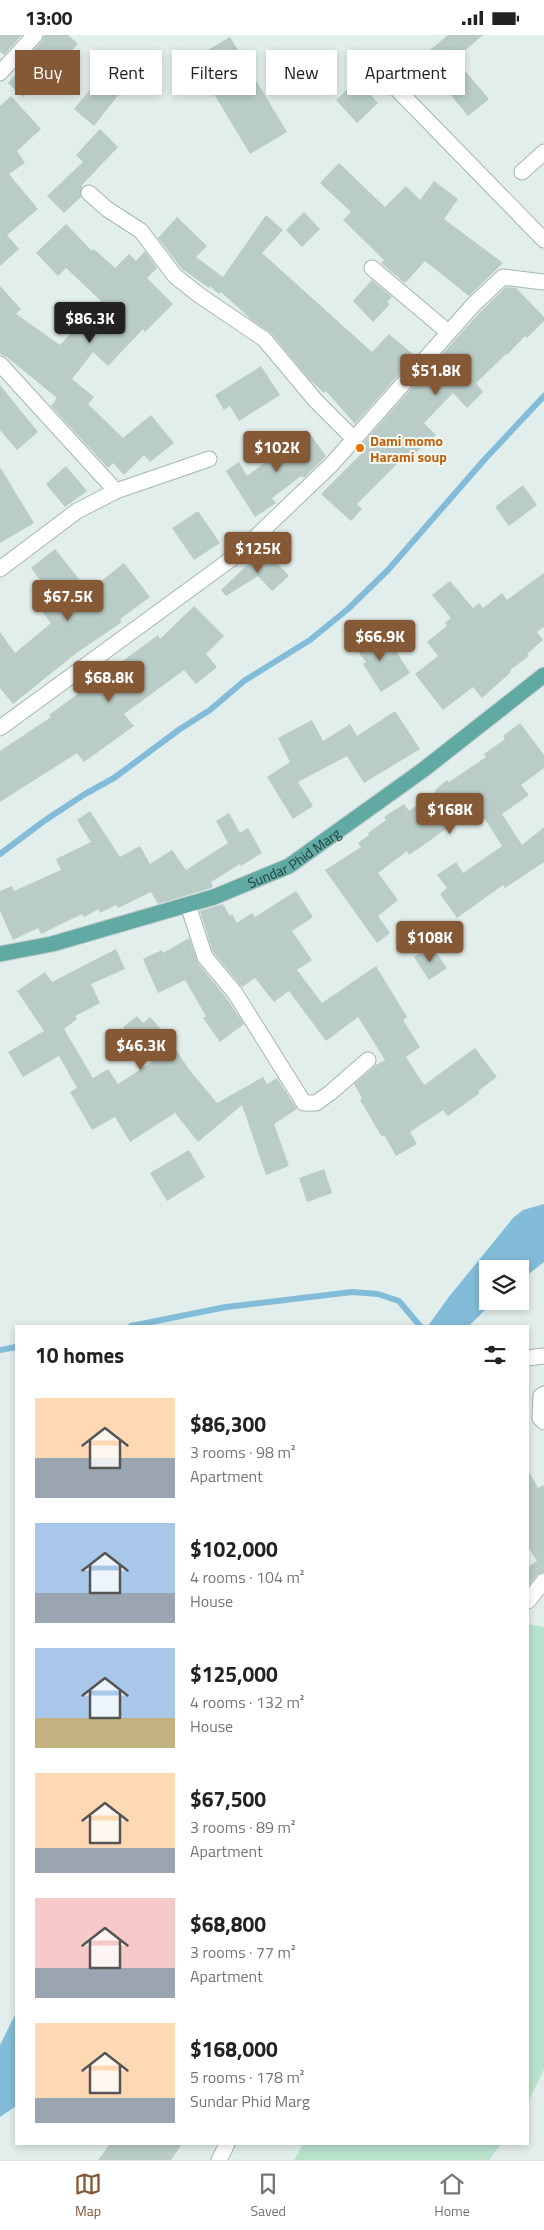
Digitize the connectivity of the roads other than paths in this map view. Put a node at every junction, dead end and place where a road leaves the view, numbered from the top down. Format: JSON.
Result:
{"nodes":[{"id":1,"x":35,"y":35,"type":"edge"},
{"id":2,"x":0,"y":73,"type":"edge"},
{"id":3,"x":404,"y":95,"type":"edge"},
{"id":4,"x":544,"y":152,"type":"edge"},
{"id":5,"x":522,"y":172,"type":"dead end"},
{"id":6,"x":89,"y":193,"type":"dead end"},
{"id":7,"x":544,"y":240,"type":"edge"},
{"id":8,"x":372,"y":268,"type":"dead end"},
{"id":9,"x":544,"y":282,"type":"edge"},
{"id":10,"x":448,"y":332,"type":"junction"},
{"id":11,"x":0,"y":364,"type":"edge"},
{"id":12,"x":354,"y":439,"type":"junction"},
{"id":13,"x":208,"y":459,"type":"dead end"},
{"id":14,"x":116,"y":491,"type":"junction"},
{"id":15,"x":0,"y":569,"type":"edge"},
{"id":16,"x":544,"y":675,"type":"edge"},
{"id":17,"x":0,"y":728,"type":"edge"},
{"id":18,"x":188,"y":905,"type":"junction"},
{"id":19,"x":0,"y":954,"type":"edge"},
{"id":20,"x":368,"y":1060,"type":"dead end"},
{"id":21,"x":544,"y":1356,"type":"edge"},
{"id":22,"x":529,"y":1357,"type":"edge"},
{"id":23,"x":544,"y":1394,"type":"edge"},
{"id":24,"x":544,"y":1423,"type":"edge"},
{"id":25,"x":544,"y":1581,"type":"edge"},
{"id":26,"x":529,"y":1600,"type":"edge"},
{"id":27,"x":226,"y":2145,"type":"edge"},
{"id":28,"x":219,"y":2160,"type":"edge"}],
"edges":[{"from":1,"to":2,"type":"street"},
{"from":3,"to":7,"type":"street"},
{"from":4,"to":5,"type":"street"},
{"from":6,"to":12,"type":"street"},
{"from":8,"to":10,"type":"street"},
{"from":9,"to":10,"type":"street"},
{"from":10,"to":12,"type":"street"},
{"from":11,"to":14,"type":"street"},
{"from":12,"to":17,"type":"street"},
{"from":13,"to":14,"type":"street"},
{"from":14,"to":15,"type":"street"},
{"from":16,"to":18,"type":"main road","name":"Sundar Phid Marg"},
{"from":18,"to":19,"type":"main road","name":"Sundar Phid Marg"},
{"from":18,"to":20,"type":"street"},
{"from":21,"to":22,"type":"street"},
{"from":23,"to":24,"type":"street"},
{"from":25,"to":26,"type":"street"},
{"from":27,"to":28,"type":"street"}]}
